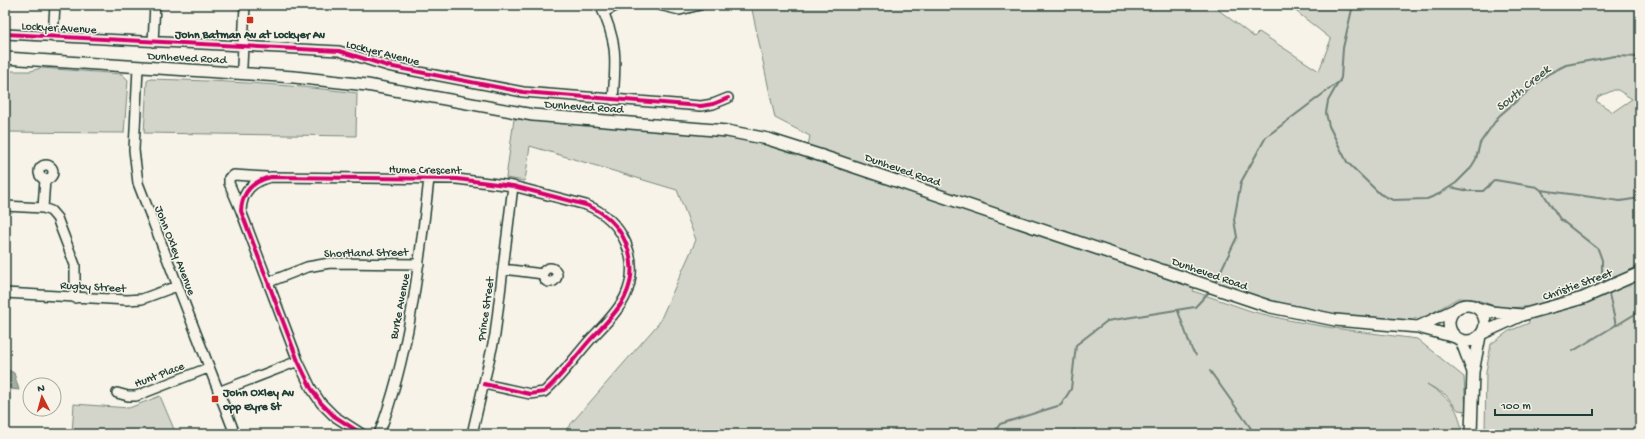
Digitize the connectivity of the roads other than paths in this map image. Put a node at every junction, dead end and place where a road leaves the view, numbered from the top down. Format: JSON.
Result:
{"nodes":[{"id":1,"x":55,"y":5,"type":"edge"},
{"id":2,"x":155,"y":5,"type":"edge"},
{"id":3,"x":245,"y":5,"type":"edge"},
{"id":4,"x":618,"y":5,"type":"edge"},
{"id":5,"x":659,"y":5,"type":"edge"},
{"id":6,"x":700,"y":5,"type":"edge"},
{"id":7,"x":602,"y":8,"type":"edge"},
{"id":8,"x":5,"y":34,"type":"edge"},
{"id":9,"x":53,"y":37,"type":"junction"},
{"id":10,"x":153,"y":42,"type":"junction"},
{"id":11,"x":243,"y":47,"type":"junction"},
{"id":12,"x":5,"y":52,"type":"edge"},
{"id":13,"x":5,"y":58,"type":"edge"},
{"id":14,"x":129,"y":60,"type":"junction"},
{"id":15,"x":149,"y":62,"type":"junction"},
{"id":16,"x":242,"y":66,"type":"junction"},
{"id":17,"x":138,"y":68,"type":"junction"},
{"id":18,"x":227,"y":73,"type":"junction"},
{"id":19,"x":259,"y":74,"type":"junction"},
{"id":20,"x":367,"y":85,"type":"junction"},
{"id":21,"x":728,"y":98,"type":"dead end"},
{"id":22,"x":613,"y":100,"type":"junction"},
{"id":23,"x":272,"y":177,"type":"junction"},
{"id":24,"x":45,"y":179,"type":"dead end"},
{"id":25,"x":429,"y":179,"type":"junction"},
{"id":26,"x":513,"y":186,"type":"junction"},
{"id":27,"x":5,"y":206,"type":"edge"},
{"id":28,"x":43,"y":208,"type":"junction"},
{"id":29,"x":241,"y":211,"type":"junction"},
{"id":30,"x":419,"y":264,"type":"junction"},
{"id":31,"x":503,"y":269,"type":"junction"},
{"id":32,"x":1640,"y":273,"type":"edge"},
{"id":33,"x":543,"y":274,"type":"dead end"},
{"id":34,"x":269,"y":282,"type":"junction"},
{"id":35,"x":176,"y":286,"type":"junction"},
{"id":36,"x":5,"y":293,"type":"edge"},
{"id":37,"x":75,"y":298,"type":"junction"},
{"id":38,"x":1474,"y":306,"type":"junction"},
{"id":39,"x":1456,"y":309,"type":"junction"},
{"id":40,"x":1522,"y":315,"type":"junction"},
{"id":41,"x":1418,"y":327,"type":"junction"},
{"id":42,"x":1482,"y":335,"type":"junction"},
{"id":43,"x":1458,"y":339,"type":"junction"},
{"id":44,"x":298,"y":361,"type":"junction"},
{"id":45,"x":208,"y":368,"type":"junction"},
{"id":46,"x":1473,"y":372,"type":"junction"},
{"id":47,"x":484,"y":384,"type":"junction"},
{"id":48,"x":218,"y":392,"type":"junction"},
{"id":49,"x":117,"y":394,"type":"dead end"},
{"id":50,"x":235,"y":434,"type":"edge"},
{"id":51,"x":362,"y":434,"type":"edge"},
{"id":52,"x":379,"y":434,"type":"edge"},
{"id":53,"x":472,"y":434,"type":"edge"},
{"id":54,"x":1470,"y":434,"type":"edge"}],
"edges":[{"from":1,"to":9,"type":"street"},
{"from":2,"to":10,"type":"street"},
{"from":3,"to":11,"type":"street"},
{"from":4,"to":7,"type":"street"},
{"from":5,"to":6,"type":"street"},
{"from":7,"to":22,"type":"street"},
{"from":8,"to":9,"type":"street","name":"Lockyer Avenue"},
{"from":9,"to":10,"type":"street","name":"Lockyer Avenue"},
{"from":10,"to":11,"type":"street","name":"Lockyer Avenue"},
{"from":11,"to":16,"type":"street"},
{"from":11,"to":22,"type":"street","name":"Lockyer Avenue"},
{"from":12,"to":14,"type":"main road","name":"Dunheved Road"},
{"from":13,"to":17,"type":"main road","name":"Dunheved Road"},
{"from":14,"to":15,"type":"main road","name":"Dunheved Road"},
{"from":14,"to":17,"type":"main road"},
{"from":15,"to":16,"type":"main road","name":"Dunheved Road"},
{"from":15,"to":17,"type":"main road"},
{"from":16,"to":18,"type":"main road"},
{"from":16,"to":19,"type":"main road"},
{"from":16,"to":20,"type":"main road","name":"Dunheved Road"},
{"from":17,"to":18,"type":"main road","name":"Dunheved Road"},
{"from":17,"to":35,"type":"street","name":"John Oxley Avenue"},
{"from":18,"to":19,"type":"main road","name":"Dunheved Road"},
{"from":19,"to":20,"type":"main road","name":"Dunheved Road"},
{"from":20,"to":41,"type":"main road","name":"Dunheved Road"},
{"from":21,"to":22,"type":"street","name":"Lockyer Avenue"},
{"from":23,"to":25,"type":"street","name":"Hume Crescent"},
{"from":23,"to":29,"type":"street","name":"Hume Crescent"},
{"from":23,"to":29,"type":"street","name":"Hume Crescent"},
{"from":24,"to":28,"type":"street"},
{"from":25,"to":26,"type":"street","name":"Hume Crescent"},
{"from":25,"to":30,"type":"street","name":"Burke Avenue"},
{"from":26,"to":31,"type":"street","name":"Prince Street"},
{"from":26,"to":47,"type":"street","name":"Hume Crescent"},
{"from":27,"to":28,"type":"street"},
{"from":28,"to":37,"type":"street"},
{"from":29,"to":34,"type":"street","name":"Hume Crescent"},
{"from":30,"to":34,"type":"street","name":"Shortland Street"},
{"from":30,"to":52,"type":"street","name":"Burke Avenue"},
{"from":31,"to":33,"type":"street"},
{"from":31,"to":47,"type":"street","name":"Prince Street"},
{"from":32,"to":40,"type":"main road","name":"Christie Street"},
{"from":34,"to":44,"type":"street","name":"Hume Crescent"},
{"from":35,"to":37,"type":"street","name":"Rugby Street"},
{"from":35,"to":45,"type":"street","name":"John Oxley Avenue"},
{"from":36,"to":37,"type":"street","name":"Rugby Street"},
{"from":38,"to":39,"type":"main road"},
{"from":38,"to":40,"type":"main road","name":"Christie Street"},
{"from":38,"to":42,"type":"main road"},
{"from":39,"to":41,"type":"main road"},
{"from":39,"to":43,"type":"main road"},
{"from":40,"to":42,"type":"main road","name":"Christie Street"},
{"from":41,"to":43,"type":"main road","name":"Dunheved Road"},
{"from":42,"to":43,"type":"main road"},
{"from":42,"to":46,"type":"main road"},
{"from":43,"to":46,"type":"main road"},
{"from":44,"to":48,"type":"street"},
{"from":44,"to":51,"type":"street","name":"Hume Crescent"},
{"from":45,"to":48,"type":"street","name":"John Oxley Avenue"},
{"from":45,"to":49,"type":"street","name":"Hunt Place"},
{"from":46,"to":54,"type":"main road"},
{"from":47,"to":53,"type":"street","name":"Prince Street"},
{"from":48,"to":50,"type":"street","name":"John Oxley Avenue"}]}
